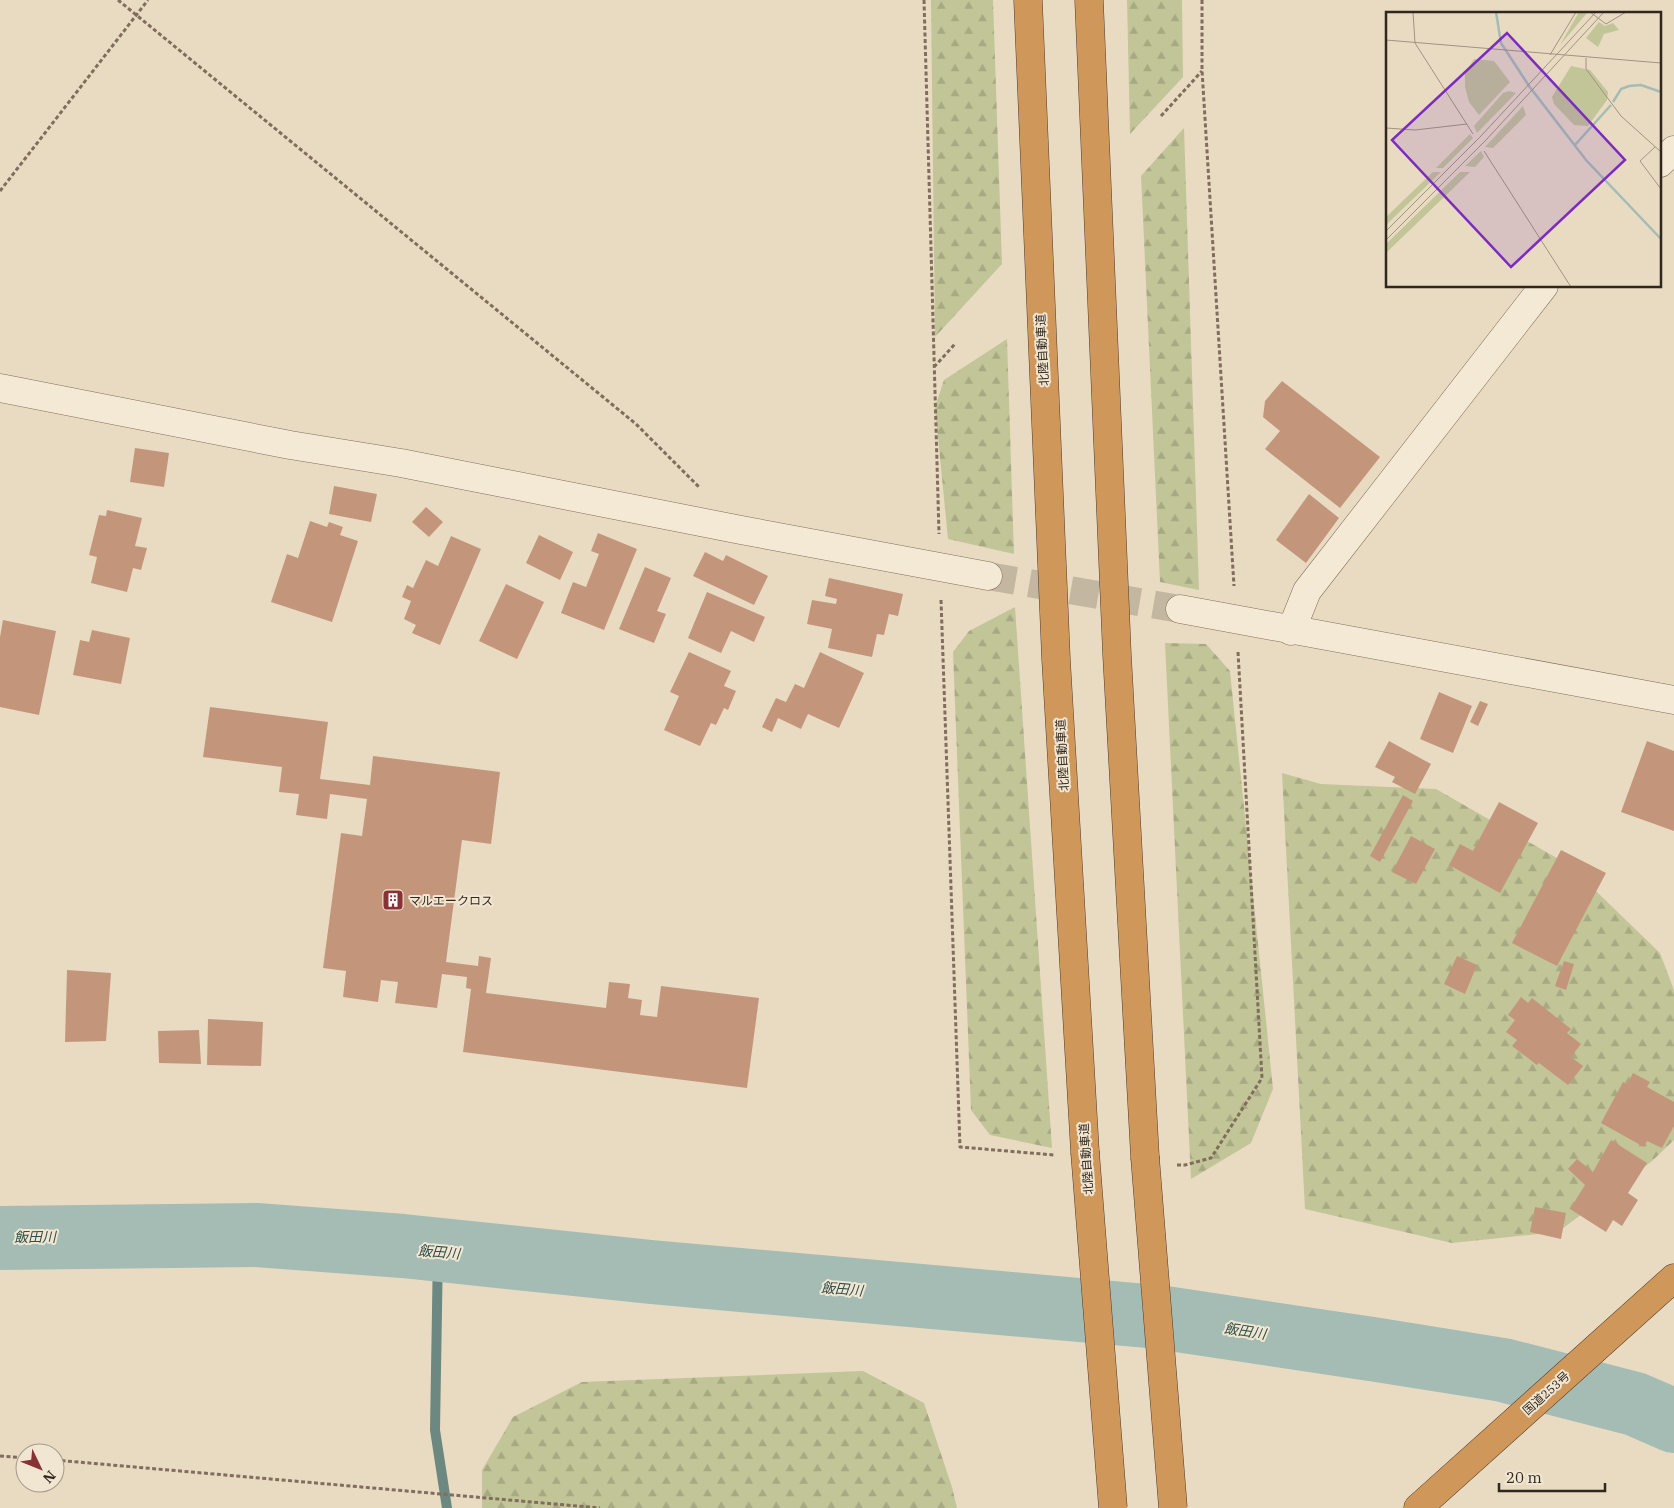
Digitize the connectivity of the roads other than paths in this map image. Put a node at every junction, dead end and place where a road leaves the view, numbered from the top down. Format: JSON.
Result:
{"nodes":[{"id":1,"x":1028,"y":0,"type":"edge"},
{"id":2,"x":1089,"y":0,"type":"edge"},
{"id":3,"x":1674,"y":150,"type":"edge"},
{"id":4,"x":1662,"y":161,"type":"edge"},
{"id":5,"x":1542,"y":288,"type":"edge"},
{"id":6,"x":0,"y":388,"type":"edge"},
{"id":7,"x":988,"y":576,"type":"tunnel mouth"},
{"id":8,"x":1180,"y":609,"type":"tunnel mouth"},
{"id":9,"x":1291,"y":631,"type":"junction"},
{"id":10,"x":1674,"y":700,"type":"edge"},
{"id":11,"x":1674,"y":1278,"type":"edge"},
{"id":12,"x":1114,"y":1508,"type":"edge"},
{"id":13,"x":1173,"y":1508,"type":"edge"},
{"id":14,"x":1418,"y":1508,"type":"edge"}],
"edges":[{"from":1,"to":12,"type":"highway","name":"北陸自動車道","bridge":true},
{"from":2,"to":13,"type":"highway","bridge":true},
{"from":3,"to":4,"type":"street"},
{"from":5,"to":9,"type":"street"},
{"from":6,"to":7,"type":"street"},
{"from":8,"to":9,"type":"street"},
{"from":9,"to":10,"type":"street"},
{"from":11,"to":14,"type":"highway","name":"国道253号"}]}
